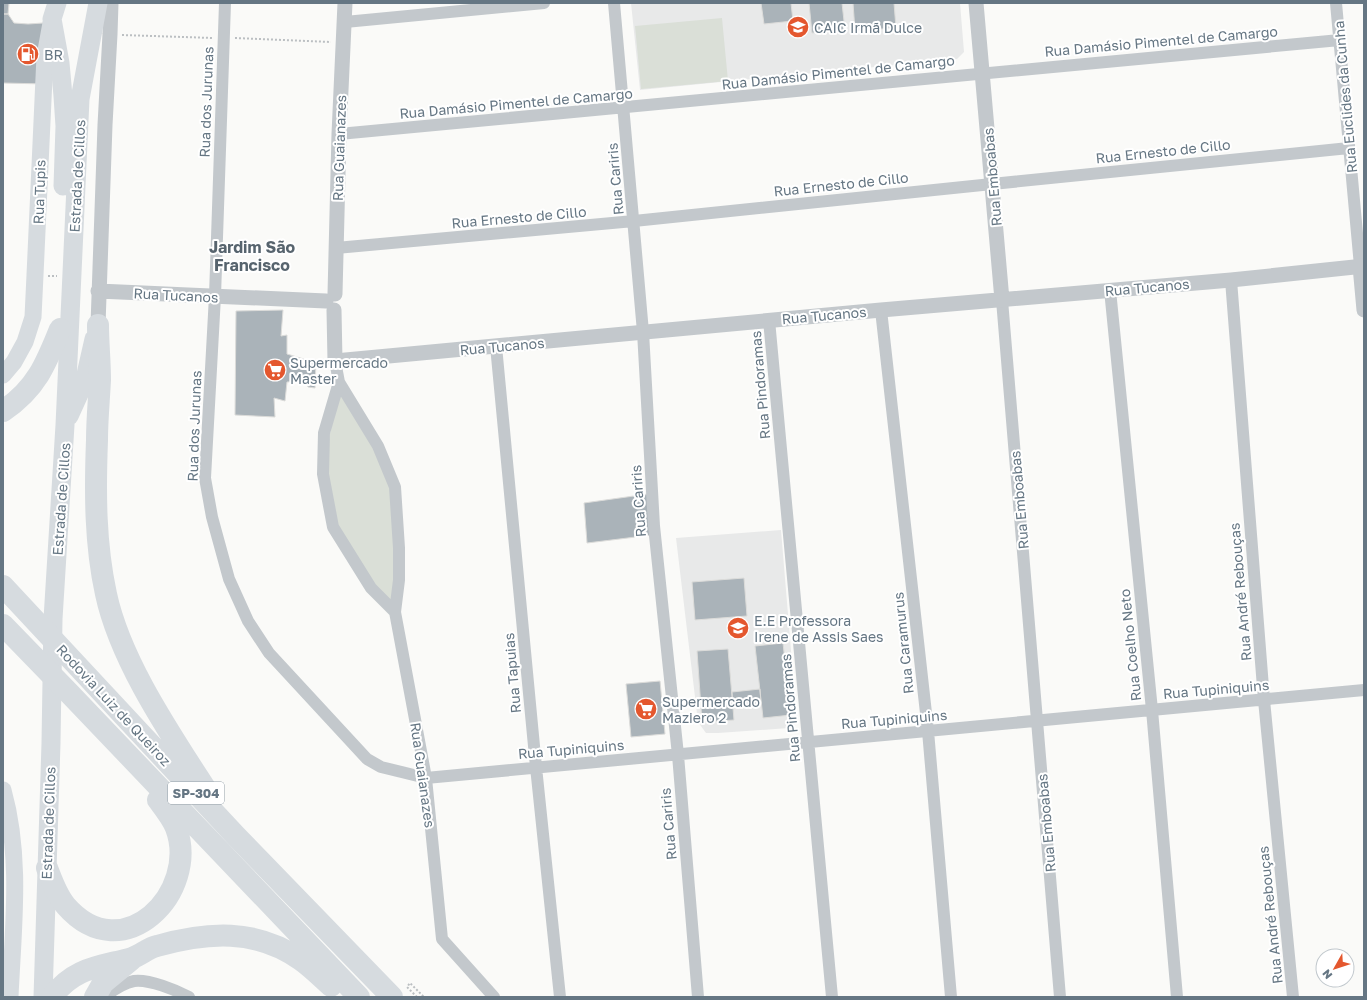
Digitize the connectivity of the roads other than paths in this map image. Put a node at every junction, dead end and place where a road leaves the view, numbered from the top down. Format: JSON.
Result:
{"nodes":[{"id":1,"x":98,"y":3,"type":"edge"},
{"id":2,"x":111,"y":3,"type":"edge"},
{"id":3,"x":225,"y":3,"type":"edge"},
{"id":4,"x":346,"y":3,"type":"edge"},
{"id":5,"x":544,"y":3,"type":"edge"},
{"id":6,"x":614,"y":3,"type":"edge"},
{"id":7,"x":976,"y":3,"type":"edge"},
{"id":8,"x":1336,"y":3,"type":"edge"},
{"id":9,"x":53,"y":8,"type":"edge"},
{"id":10,"x":345,"y":22,"type":"junction"},
{"id":11,"x":1340,"y":40,"type":"junction"},
{"id":12,"x":983,"y":73,"type":"junction"},
{"id":13,"x":623,"y":108,"type":"junction"},
{"id":14,"x":339,"y":134,"type":"junction"},
{"id":15,"x":1349,"y":148,"type":"junction"},
{"id":16,"x":992,"y":184,"type":"junction"},
{"id":17,"x":634,"y":221,"type":"junction"},
{"id":18,"x":336,"y":248,"type":"junction"},
{"id":19,"x":1362,"y":266,"type":"edge"},
{"id":20,"x":1231,"y":280,"type":"junction"},
{"id":21,"x":1110,"y":290,"type":"junction"},
{"id":22,"x":98,"y":291,"type":"junction"},
{"id":23,"x":215,"y":296,"type":"junction"},
{"id":24,"x":1002,"y":300,"type":"junction"},
{"id":25,"x":332,"y":301,"type":"junction"},
{"id":26,"x":881,"y":310,"type":"junction"},
{"id":27,"x":1364,"y":310,"type":"edge"},
{"id":28,"x":769,"y":320,"type":"junction"},
{"id":29,"x":98,"y":325,"type":"junction"},
{"id":30,"x":60,"y":329,"type":"junction"},
{"id":31,"x":643,"y":332,"type":"junction"},
{"id":32,"x":496,"y":346,"type":"junction"},
{"id":33,"x":335,"y":361,"type":"junction"},
{"id":34,"x":3,"y":375,"type":"edge"},
{"id":35,"x":339,"y":382,"type":"junction"},
{"id":36,"x":3,"y":411,"type":"edge"},
{"id":37,"x":65,"y":425,"type":"junction"},
{"id":38,"x":3,"y":586,"type":"edge"},
{"id":39,"x":395,"y":612,"type":"junction"},
{"id":40,"x":48,"y":616,"type":"junction"},
{"id":41,"x":3,"y":625,"type":"edge"},
{"id":42,"x":1364,"y":690,"type":"edge"},
{"id":43,"x":70,"y":694,"type":"junction"},
{"id":44,"x":1264,"y":700,"type":"junction"},
{"id":45,"x":1152,"y":710,"type":"junction"},
{"id":46,"x":1038,"y":721,"type":"junction"},
{"id":47,"x":928,"y":731,"type":"junction"},
{"id":48,"x":808,"y":742,"type":"junction"},
{"id":49,"x":678,"y":755,"type":"junction"},
{"id":50,"x":536,"y":767,"type":"junction"},
{"id":51,"x":426,"y":778,"type":"junction"},
{"id":52,"x":3,"y":790,"type":"edge"},
{"id":53,"x":236,"y":836,"type":"junction"},
{"id":54,"x":47,"y":868,"type":"junction"},
{"id":55,"x":134,"y":957,"type":"junction"},
{"id":56,"x":136,"y":981,"type":"junction"},
{"id":57,"x":182,"y":995,"type":"edge"},
{"id":58,"x":10,"y":997,"type":"edge"},
{"id":59,"x":32,"y":997,"type":"edge"},
{"id":60,"x":43,"y":997,"type":"edge"},
{"id":61,"x":52,"y":997,"type":"edge"},
{"id":62,"x":95,"y":997,"type":"edge"},
{"id":63,"x":104,"y":997,"type":"edge"},
{"id":64,"x":344,"y":997,"type":"edge"},
{"id":65,"x":359,"y":997,"type":"edge"},
{"id":66,"x":392,"y":997,"type":"edge"},
{"id":67,"x":494,"y":997,"type":"edge"},
{"id":68,"x":560,"y":997,"type":"edge"},
{"id":69,"x":698,"y":997,"type":"edge"},
{"id":70,"x":832,"y":997,"type":"edge"},
{"id":71,"x":950,"y":997,"type":"edge"},
{"id":72,"x":1060,"y":997,"type":"edge"},
{"id":73,"x":1177,"y":997,"type":"edge"},
{"id":74,"x":1293,"y":997,"type":"edge"}],
"edges":[{"from":1,"to":37,"type":"main road","name":"Estrada de Cillos"},
{"from":2,"to":22,"type":"street"},
{"from":3,"to":23,"type":"street","name":"Rua dos Jurunas"},
{"from":4,"to":10,"type":"street","name":"Rua Guaianazes"},
{"from":5,"to":10,"type":"street"},
{"from":6,"to":13,"type":"street","name":"Rua Cariris"},
{"from":7,"to":12,"type":"street","name":"Rua Emboabas"},
{"from":8,"to":11,"type":"street","name":"Rua Euclides da Cunha"},
{"from":9,"to":30,"type":"main road","name":"Estrada de Cillos"},
{"from":9,"to":34,"type":"main road","name":"Rua Tupis"},
{"from":10,"to":14,"type":"street","name":"Rua Guaianazes"},
{"from":11,"to":12,"type":"street","name":"Rua Damásio Pimentel de Camargo"},
{"from":11,"to":15,"type":"street","name":"Rua Euclides da Cunha"},
{"from":12,"to":13,"type":"street","name":"Rua Damásio Pimentel de Camargo"},
{"from":12,"to":16,"type":"street","name":"Rua Emboabas"},
{"from":13,"to":14,"type":"street","name":"Rua Damásio Pimentel de Camargo"},
{"from":13,"to":17,"type":"street","name":"Rua Cariris"},
{"from":14,"to":18,"type":"street","name":"Rua Guaianazes"},
{"from":15,"to":16,"type":"street","name":"Rua Ernesto de Cillo"},
{"from":15,"to":19,"type":"street","name":"Rua Euclides da Cunha"},
{"from":16,"to":17,"type":"street","name":"Rua Ernesto de Cillo"},
{"from":16,"to":24,"type":"street","name":"Rua Emboabas"},
{"from":17,"to":18,"type":"street","name":"Rua Ernesto de Cillo"},
{"from":17,"to":31,"type":"street","name":"Rua Cariris"},
{"from":18,"to":25,"type":"street","name":"Rua Guaianazes"},
{"from":19,"to":20,"type":"street","name":"Rua Tucanos"},
{"from":19,"to":27,"type":"street","name":"Rua Euclides da Cunha"},
{"from":20,"to":21,"type":"street","name":"Rua Tucanos"},
{"from":20,"to":44,"type":"street","name":"Rua André Rebouças"},
{"from":21,"to":24,"type":"street","name":"Rua Tucanos"},
{"from":21,"to":45,"type":"street","name":"Rua Coelho Neto"},
{"from":22,"to":23,"type":"street","name":"Rua Tucanos"},
{"from":22,"to":29,"type":"street"},
{"from":23,"to":25,"type":"street","name":"Rua Tucanos"},
{"from":23,"to":51,"type":"street","name":"Rua dos Jurunas"},
{"from":24,"to":26,"type":"street","name":"Rua Tucanos"},
{"from":24,"to":46,"type":"street","name":"Rua Emboabas"},
{"from":25,"to":33,"type":"street"},
{"from":26,"to":28,"type":"street","name":"Rua Tucanos"},
{"from":26,"to":47,"type":"street","name":"Rua Caramurus"},
{"from":28,"to":31,"type":"street","name":"Rua Tucanos"},
{"from":28,"to":48,"type":"street","name":"Rua Pindoramas"},
{"from":29,"to":37,"type":"main road"},
{"from":29,"to":53,"type":"highway"},
{"from":30,"to":36,"type":"highway"},
{"from":30,"to":40,"type":"main road","name":"Estrada de Cillos"},
{"from":31,"to":32,"type":"street","name":"Rua Tucanos"},
{"from":31,"to":49,"type":"street","name":"Rua Cariris"},
{"from":32,"to":33,"type":"street","name":"Rua Tucanos"},
{"from":32,"to":50,"type":"street","name":"Rua Tapuias"},
{"from":33,"to":35,"type":"street","name":"Rua Guaianazes"},
{"from":35,"to":39,"type":"street","name":"Rua Guaianazes"},
{"from":35,"to":39,"type":"street","name":"Rua Guaianazes"},
{"from":37,"to":40,"type":"main road","name":"Estrada de Cillos"},
{"from":38,"to":53,"type":"highway","name":"Rodovia Luiz de Queiroz","number":"SP-304"},
{"from":39,"to":51,"type":"street","name":"Rua Guaianazes"},
{"from":40,"to":54,"type":"main road","name":"Estrada de Cillos"},
{"from":40,"to":59,"type":"main road","name":"Estrada de Cillos"},
{"from":41,"to":43,"type":"highway","name":"Rodovia Luiz de Queiroz","number":"SP-304"},
{"from":42,"to":44,"type":"street","name":"Rua Tupiniquins"},
{"from":43,"to":54,"type":"highway"},
{"from":43,"to":65,"type":"highway","name":"Rodovia Luiz de Queiroz","number":"SP-304"},
{"from":44,"to":45,"type":"street","name":"Rua Tupiniquins"},
{"from":44,"to":74,"type":"street","name":"Rua André Rebouças"},
{"from":45,"to":46,"type":"street","name":"Rua Tupiniquins"},
{"from":45,"to":73,"type":"street","name":"Rua Coelho Neto"},
{"from":46,"to":47,"type":"street","name":"Rua Tupiniquins"},
{"from":46,"to":72,"type":"street","name":"Rua Emboabas"},
{"from":47,"to":48,"type":"street","name":"Rua Tupiniquins"},
{"from":47,"to":71,"type":"street","name":"Rua Caramurus"},
{"from":48,"to":49,"type":"street","name":"Rua Tupiniquins"},
{"from":48,"to":70,"type":"street","name":"Rua Pindoramas"},
{"from":49,"to":50,"type":"street","name":"Rua Tupiniquins"},
{"from":49,"to":69,"type":"street","name":"Rua Cariris"},
{"from":50,"to":51,"type":"street","name":"Rua Tupiniquins"},
{"from":50,"to":68,"type":"street","name":"Rua Tapuias"},
{"from":51,"to":67,"type":"street","name":"Rua Guaianazes"},
{"from":52,"to":58,"type":"main road"},
{"from":53,"to":66,"type":"highway","name":"Rodovia Luiz de Queiroz","number":"SP-304"},
{"from":54,"to":60,"type":"main road","name":"Estrada de Cillos"},
{"from":55,"to":56,"type":"street"},
{"from":55,"to":61,"type":"highway"},
{"from":55,"to":62,"type":"highway"},
{"from":55,"to":64,"type":"highway"},
{"from":56,"to":57,"type":"street"},
{"from":56,"to":63,"type":"street"}]}
